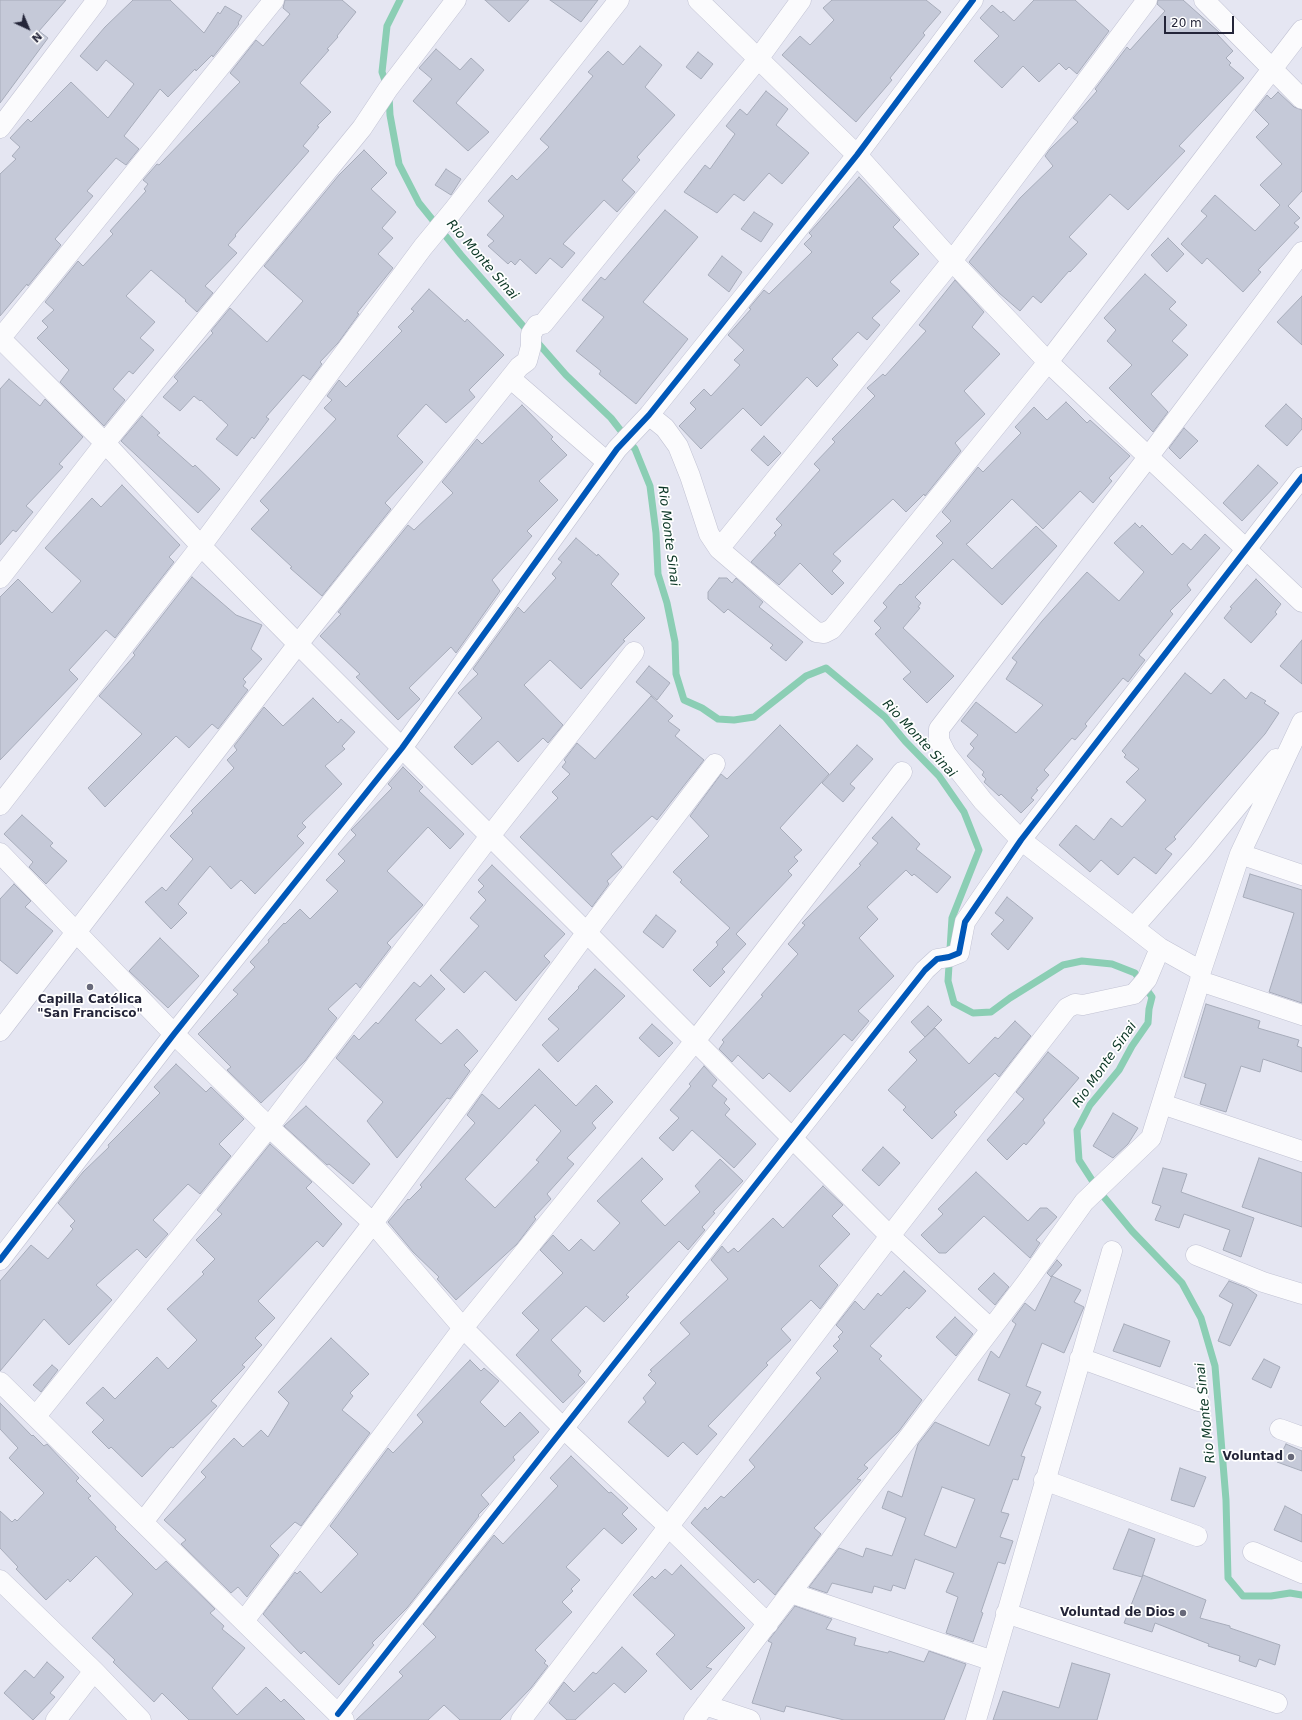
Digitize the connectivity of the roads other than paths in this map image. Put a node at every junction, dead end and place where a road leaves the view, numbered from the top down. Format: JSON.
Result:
{"nodes":[{"id":1,"x":97,"y":0,"type":"edge"},
{"id":2,"x":274,"y":0,"type":"edge"},
{"id":3,"x":456,"y":0,"type":"edge"},
{"id":4,"x":619,"y":0,"type":"edge"},
{"id":5,"x":698,"y":0,"type":"edge"},
{"id":6,"x":801,"y":0,"type":"edge"},
{"id":7,"x":973,"y":0,"type":"edge"},
{"id":8,"x":1147,"y":0,"type":"edge"},
{"id":9,"x":1204,"y":0,"type":"edge"},
{"id":10,"x":1302,"y":30,"type":"edge"},
{"id":11,"x":758,"y":59,"type":"junction"},
{"id":12,"x":1272,"y":69,"type":"junction"},
{"id":13,"x":1302,"y":99,"type":"edge"},
{"id":14,"x":0,"y":128,"type":"edge"},
{"id":15,"x":857,"y":155,"type":"junction"},
{"id":16,"x":1302,"y":252,"type":"edge"},
{"id":17,"x":952,"y":261,"type":"junction"},
{"id":18,"x":0,"y":339,"type":"edge"},
{"id":19,"x":1048,"y":362,"type":"junction"},
{"id":20,"x":510,"y":378,"type":"junction"},
{"id":21,"x":649,"y":415,"type":"junction"},
{"id":22,"x":105,"y":443,"type":"junction"},
{"id":23,"x":612,"y":455,"type":"junction"},
{"id":24,"x":1149,"y":456,"type":"junction"},
{"id":25,"x":1302,"y":477,"type":"edge"},
{"id":26,"x":201,"y":546,"type":"junction"},
{"id":27,"x":719,"y":549,"type":"junction"},
{"id":28,"x":1246,"y":551,"type":"junction"},
{"id":29,"x":0,"y":578,"type":"edge"},
{"id":30,"x":1302,"y":602,"type":"edge"},
{"id":31,"x":298,"y":644,"type":"junction"},
{"id":32,"x":634,"y":652,"type":"dead end"},
{"id":33,"x":1300,"y":732,"type":"edge"},
{"id":34,"x":402,"y":748,"type":"junction"},
{"id":35,"x":714,"y":764,"type":"dead end"},
{"id":36,"x":902,"y":772,"type":"dead end"},
{"id":37,"x":0,"y":805,"type":"edge"},
{"id":38,"x":490,"y":836,"type":"junction"},
{"id":39,"x":1021,"y":840,"type":"junction"},
{"id":40,"x":0,"y":853,"type":"edge"},
{"id":41,"x":1240,"y":854,"type":"junction"},
{"id":42,"x":1302,"y":876,"type":"edge"},
{"id":43,"x":1134,"y":927,"type":"junction"},
{"id":44,"x":75,"y":932,"type":"junction"},
{"id":45,"x":587,"y":932,"type":"junction"},
{"id":46,"x":1160,"y":948,"type":"junction"},
{"id":47,"x":1200,"y":976,"type":"junction"},
{"id":48,"x":1302,"y":1015,"type":"edge"},
{"id":49,"x":0,"y":1031,"type":"edge"},
{"id":50,"x":174,"y":1034,"type":"junction"},
{"id":51,"x":695,"y":1041,"type":"junction"},
{"id":52,"x":1162,"y":1104,"type":"junction"},
{"id":53,"x":269,"y":1127,"type":"junction"},
{"id":54,"x":792,"y":1137,"type":"junction"},
{"id":55,"x":1302,"y":1150,"type":"edge"},
{"id":56,"x":373,"y":1223,"type":"junction"},
{"id":57,"x":890,"y":1236,"type":"junction"},
{"id":58,"x":1112,"y":1251,"type":"dead end"},
{"id":59,"x":1196,"y":1255,"type":"dead end"},
{"id":60,"x":0,"y":1260,"type":"edge"},
{"id":61,"x":1302,"y":1294,"type":"edge"},
{"id":62,"x":463,"y":1328,"type":"junction"},
{"id":63,"x":991,"y":1329,"type":"junction"},
{"id":64,"x":1080,"y":1358,"type":"junction"},
{"id":65,"x":0,"y":1382,"type":"edge"},
{"id":66,"x":1199,"y":1401,"type":"dead end"},
{"id":67,"x":36,"y":1416,"type":"junction"},
{"id":68,"x":564,"y":1429,"type":"junction"},
{"id":69,"x":1280,"y":1429,"type":"dead end"},
{"id":70,"x":1302,"y":1437,"type":"edge"},
{"id":71,"x":1044,"y":1480,"type":"junction"},
{"id":72,"x":143,"y":1522,"type":"junction"},
{"id":73,"x":669,"y":1527,"type":"junction"},
{"id":74,"x":1197,"y":1536,"type":"dead end"},
{"id":75,"x":1253,"y":1552,"type":"dead end"},
{"id":76,"x":1302,"y":1573,"type":"edge"},
{"id":77,"x":0,"y":1580,"type":"edge"},
{"id":78,"x":791,"y":1593,"type":"junction"},
{"id":79,"x":1006,"y":1613,"type":"junction"},
{"id":80,"x":244,"y":1621,"type":"junction"},
{"id":81,"x":768,"y":1624,"type":"junction"},
{"id":82,"x":993,"y":1661,"type":"junction"},
{"id":83,"x":94,"y":1671,"type":"junction"},
{"id":84,"x":1277,"y":1703,"type":"dead end"},
{"id":85,"x":699,"y":1712,"type":"edge"},
{"id":86,"x":341,"y":1717,"type":"edge"},
{"id":87,"x":56,"y":1720,"type":"edge"},
{"id":88,"x":141,"y":1720,"type":"edge"},
{"id":89,"x":521,"y":1720,"type":"edge"},
{"id":90,"x":750,"y":1720,"type":"edge"},
{"id":91,"x":976,"y":1720,"type":"edge"}],
"edges":[{"from":1,"to":14,"type":"street"},
{"from":2,"to":18,"type":"street"},
{"from":3,"to":22,"type":"street"},
{"from":4,"to":26,"type":"street"},
{"from":5,"to":11,"type":"street"},
{"from":6,"to":11,"type":"street"},
{"from":7,"to":15,"type":"street"},
{"from":8,"to":17,"type":"street"},
{"from":9,"to":12,"type":"street"},
{"from":10,"to":12,"type":"street"},
{"from":11,"to":15,"type":"street"},
{"from":11,"to":20,"type":"street"},
{"from":12,"to":13,"type":"street"},
{"from":12,"to":19,"type":"street"},
{"from":15,"to":17,"type":"street"},
{"from":15,"to":21,"type":"street"},
{"from":16,"to":24,"type":"street"},
{"from":17,"to":19,"type":"street"},
{"from":17,"to":27,"type":"street"},
{"from":18,"to":22,"type":"street"},
{"from":19,"to":24,"type":"street"},
{"from":19,"to":27,"type":"street"},
{"from":20,"to":23,"type":"street"},
{"from":20,"to":31,"type":"street"},
{"from":21,"to":23,"type":"street"},
{"from":21,"to":27,"type":"street"},
{"from":22,"to":26,"type":"street"},
{"from":22,"to":29,"type":"street"},
{"from":23,"to":34,"type":"street"},
{"from":24,"to":28,"type":"street"},
{"from":24,"to":39,"type":"street"},
{"from":25,"to":28,"type":"street"},
{"from":26,"to":31,"type":"street"},
{"from":26,"to":37,"type":"street"},
{"from":28,"to":30,"type":"street"},
{"from":28,"to":39,"type":"street"},
{"from":31,"to":34,"type":"street"},
{"from":31,"to":44,"type":"street"},
{"from":32,"to":38,"type":"street"},
{"from":33,"to":41,"type":"street"},
{"from":33,"to":43,"type":"street"},
{"from":34,"to":38,"type":"street"},
{"from":34,"to":50,"type":"street"},
{"from":35,"to":45,"type":"street"},
{"from":36,"to":51,"type":"street"},
{"from":38,"to":45,"type":"street"},
{"from":38,"to":53,"type":"street"},
{"from":39,"to":43,"type":"street"},
{"from":39,"to":54,"type":"street"},
{"from":40,"to":44,"type":"street"},
{"from":41,"to":42,"type":"street"},
{"from":41,"to":47,"type":"street"},
{"from":43,"to":46,"type":"street"},
{"from":44,"to":49,"type":"street"},
{"from":44,"to":50,"type":"street"},
{"from":45,"to":51,"type":"street"},
{"from":45,"to":56,"type":"street"},
{"from":46,"to":47,"type":"street"},
{"from":46,"to":57,"type":"street"},
{"from":47,"to":48,"type":"street"},
{"from":47,"to":52,"type":"street"},
{"from":50,"to":53,"type":"street"},
{"from":50,"to":60,"type":"street"},
{"from":51,"to":54,"type":"street"},
{"from":51,"to":62,"type":"street"},
{"from":52,"to":55,"type":"street"},
{"from":52,"to":63,"type":"street"},
{"from":53,"to":56,"type":"street"},
{"from":53,"to":67,"type":"street"},
{"from":54,"to":57,"type":"street"},
{"from":54,"to":68,"type":"street"},
{"from":56,"to":62,"type":"street"},
{"from":56,"to":72,"type":"street"},
{"from":57,"to":63,"type":"street"},
{"from":57,"to":73,"type":"street"},
{"from":58,"to":64,"type":"street"},
{"from":59,"to":61,"type":"street"},
{"from":62,"to":68,"type":"street"},
{"from":62,"to":80,"type":"street"},
{"from":63,"to":78,"type":"street"},
{"from":64,"to":66,"type":"street"},
{"from":64,"to":71,"type":"street"},
{"from":65,"to":67,"type":"street"},
{"from":67,"to":72,"type":"street"},
{"from":68,"to":73,"type":"street"},
{"from":68,"to":86,"type":"street"},
{"from":69,"to":70,"type":"street"},
{"from":71,"to":74,"type":"street"},
{"from":71,"to":79,"type":"street"},
{"from":72,"to":80,"type":"street"},
{"from":73,"to":81,"type":"street"},
{"from":73,"to":89,"type":"street"},
{"from":75,"to":76,"type":"street"},
{"from":77,"to":83,"type":"street"},
{"from":78,"to":81,"type":"street"},
{"from":78,"to":82,"type":"street"},
{"from":79,"to":82,"type":"street"},
{"from":79,"to":84,"type":"street"},
{"from":80,"to":86,"type":"street"},
{"from":81,"to":85,"type":"street"},
{"from":82,"to":91,"type":"street"},
{"from":83,"to":87,"type":"street"},
{"from":83,"to":88,"type":"street"},
{"from":85,"to":90,"type":"street"}]}
